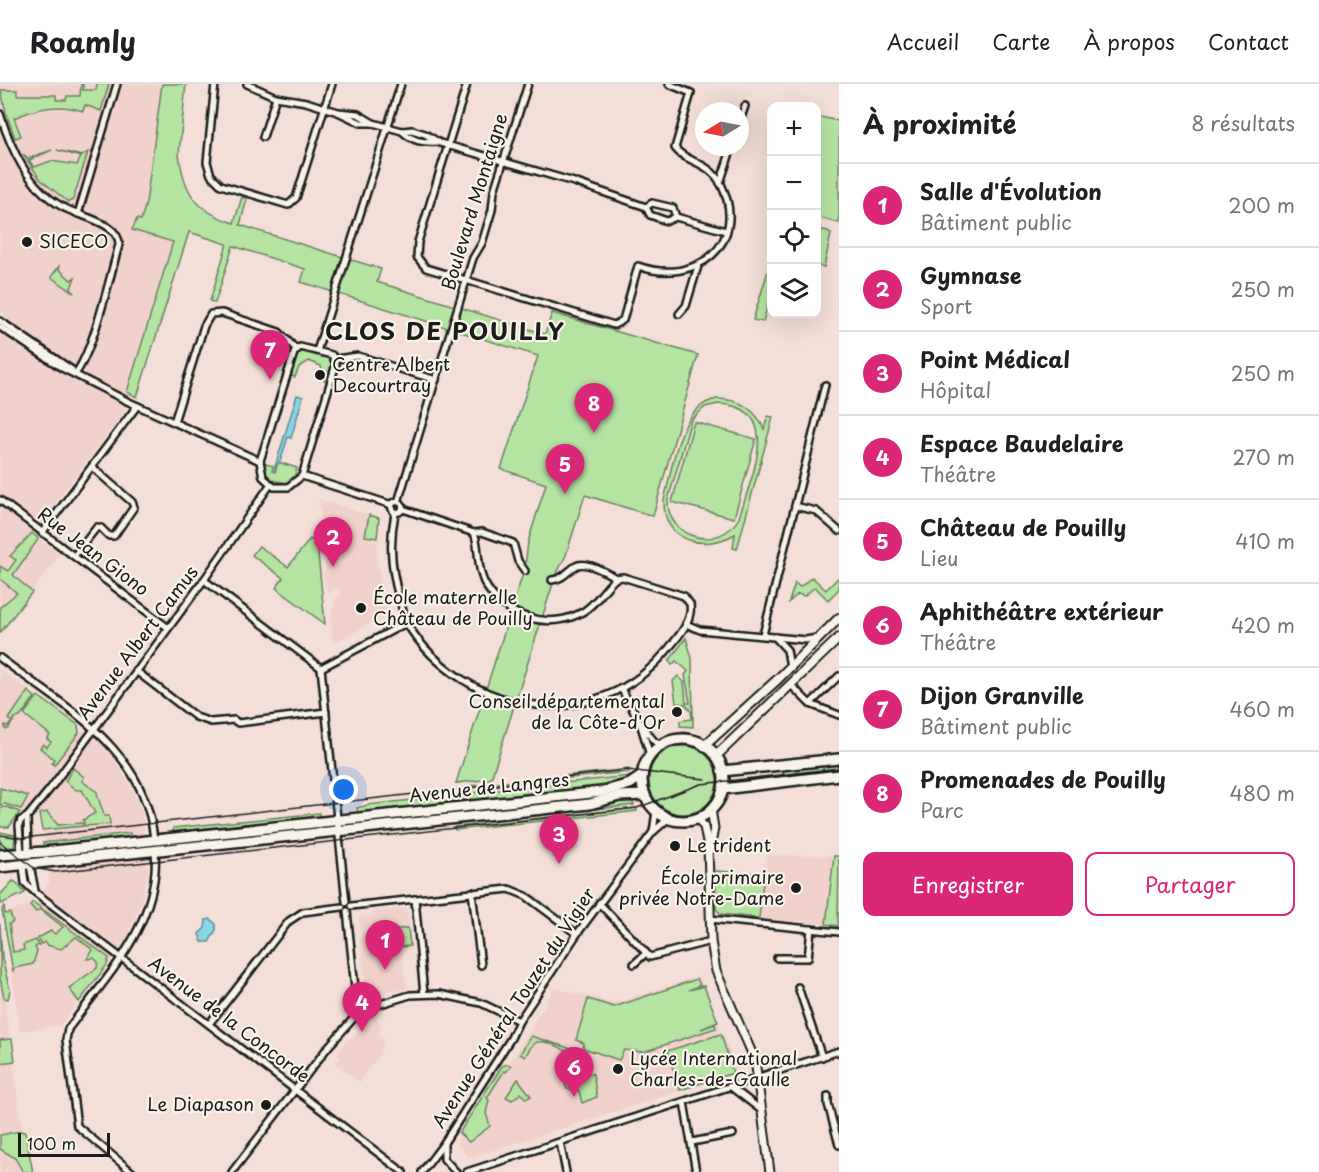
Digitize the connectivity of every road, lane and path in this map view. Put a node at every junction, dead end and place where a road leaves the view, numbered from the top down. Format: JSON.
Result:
{"nodes":[{"id":1,"x":117,"y":84,"type":"edge"},
{"id":2,"x":215,"y":84,"type":"edge"},
{"id":3,"x":247,"y":84,"type":"edge"},
{"id":4,"x":332,"y":84,"type":"edge"},
{"id":5,"x":400,"y":84,"type":"edge"},
{"id":6,"x":467,"y":84,"type":"edge"},
{"id":7,"x":528,"y":84,"type":"edge"},
{"id":8,"x":669,"y":84,"type":"edge"},
{"id":9,"x":276,"y":97,"type":"junction"},
{"id":10,"x":324,"y":108,"type":"junction"},
{"id":11,"x":0,"y":114,"type":"edge"},
{"id":12,"x":387,"y":127,"type":"junction"},
{"id":13,"x":263,"y":137,"type":"dead end"},
{"id":14,"x":449,"y":146,"type":"junction"},
{"id":15,"x":729,"y":156,"type":"edge"},
{"id":16,"x":503,"y":162,"type":"junction"},
{"id":17,"x":720,"y":183,"type":"junction"},
{"id":18,"x":646,"y":207,"type":"junction"},
{"id":19,"x":78,"y":214,"type":"junction"},
{"id":20,"x":676,"y":217,"type":"junction"},
{"id":21,"x":726,"y":231,"type":"junction"},
{"id":22,"x":698,"y":266,"type":"junction"},
{"id":23,"x":466,"y":281,"type":"junction"},
{"id":24,"x":679,"y":314,"type":"dead end"},
{"id":25,"x":0,"y":321,"type":"edge"},
{"id":26,"x":0,"y":327,"type":"edge"},
{"id":27,"x":296,"y":349,"type":"junction"},
{"id":28,"x":317,"y":351,"type":"junction"},
{"id":29,"x":336,"y":359,"type":"junction"},
{"id":30,"x":76,"y":373,"type":"junction"},
{"id":31,"x":436,"y":380,"type":"junction"},
{"id":32,"x":825,"y":385,"type":"dead end"},
{"id":33,"x":137,"y":406,"type":"junction"},
{"id":34,"x":174,"y":422,"type":"junction"},
{"id":35,"x":260,"y":461,"type":"junction"},
{"id":36,"x":92,"y":467,"type":"junction"},
{"id":37,"x":302,"y":476,"type":"junction"},
{"id":38,"x":270,"y":485,"type":"junction"},
{"id":39,"x":0,"y":500,"type":"edge"},
{"id":40,"x":398,"y":502,"type":"junction"},
{"id":41,"x":392,"y":505,"type":"junction"},
{"id":42,"x":795,"y":507,"type":"junction"},
{"id":43,"x":402,"y":509,"type":"junction"},
{"id":44,"x":395,"y":513,"type":"junction"},
{"id":45,"x":839,"y":531,"type":"edge"},
{"id":46,"x":42,"y":533,"type":"junction"},
{"id":47,"x":474,"y":533,"type":"junction"},
{"id":48,"x":74,"y":556,"type":"junction"},
{"id":49,"x":525,"y":571,"type":"dead end"},
{"id":50,"x":616,"y":578,"type":"junction"},
{"id":51,"x":204,"y":580,"type":"junction"},
{"id":52,"x":552,"y":580,"type":"dead end"},
{"id":53,"x":839,"y":618,"type":"edge"},
{"id":54,"x":406,"y":623,"type":"junction"},
{"id":55,"x":686,"y":624,"type":"junction"},
{"id":56,"x":167,"y":627,"type":"junction"},
{"id":57,"x":763,"y":635,"type":"junction"},
{"id":58,"x":775,"y":637,"type":"junction"},
{"id":59,"x":821,"y":637,"type":"junction"},
{"id":60,"x":839,"y":638,"type":"edge"},
{"id":61,"x":0,"y":658,"type":"edge"},
{"id":62,"x":790,"y":667,"type":"junction"},
{"id":63,"x":321,"y":668,"type":"junction"},
{"id":64,"x":136,"y":671,"type":"junction"},
{"id":65,"x":781,"y":676,"type":"junction"},
{"id":66,"x":839,"y":676,"type":"edge"},
{"id":67,"x":791,"y":686,"type":"junction"},
{"id":68,"x":621,"y":688,"type":"junction"},
{"id":69,"x":810,"y":704,"type":"junction"},
{"id":70,"x":326,"y":712,"type":"junction"},
{"id":71,"x":839,"y":715,"type":"edge"},
{"id":72,"x":640,"y":723,"type":"junction"},
{"id":73,"x":92,"y":728,"type":"junction"},
{"id":74,"x":661,"y":745,"type":"junction"},
{"id":75,"x":704,"y":746,"type":"junction"},
{"id":76,"x":650,"y":755,"type":"junction"},
{"id":77,"x":716,"y":756,"type":"junction"},
{"id":78,"x":839,"y":759,"type":"edge"},
{"id":79,"x":722,"y":771,"type":"junction"},
{"id":80,"x":839,"y":775,"type":"edge"},
{"id":81,"x":642,"y":776,"type":"junction"},
{"id":82,"x":723,"y":789,"type":"junction"},
{"id":83,"x":645,"y":795,"type":"junction"},
{"id":84,"x":711,"y":809,"type":"junction"},
{"id":85,"x":656,"y":811,"type":"junction"},
{"id":86,"x":669,"y":818,"type":"junction"},
{"id":87,"x":698,"y":818,"type":"junction"},
{"id":88,"x":337,"y":826,"type":"junction"},
{"id":89,"x":653,"y":832,"type":"junction"},
{"id":90,"x":154,"y":845,"type":"junction"},
{"id":91,"x":2,"y":853,"type":"edge"},
{"id":92,"x":25,"y":853,"type":"junction"},
{"id":93,"x":709,"y":859,"type":"junction"},
{"id":94,"x":26,"y":866,"type":"junction"},
{"id":95,"x":0,"y":867,"type":"edge"},
{"id":96,"x":472,"y":892,"type":"junction"},
{"id":97,"x":415,"y":899,"type":"junction"},
{"id":98,"x":599,"y":903,"type":"junction"},
{"id":99,"x":347,"y":906,"type":"junction"},
{"id":100,"x":710,"y":919,"type":"junction"},
{"id":101,"x":811,"y":929,"type":"junction"},
{"id":102,"x":839,"y":932,"type":"edge"},
{"id":103,"x":577,"y":934,"type":"junction"},
{"id":104,"x":711,"y":941,"type":"junction"},
{"id":105,"x":645,"y":954,"type":"junction"},
{"id":106,"x":122,"y":957,"type":"junction"},
{"id":107,"x":777,"y":958,"type":"dead end"},
{"id":108,"x":634,"y":964,"type":"dead end"},
{"id":109,"x":480,"y":965,"type":"dead end"},
{"id":110,"x":798,"y":987,"type":"dead end"},
{"id":111,"x":424,"y":994,"type":"junction"},
{"id":112,"x":361,"y":1010,"type":"junction"},
{"id":113,"x":519,"y":1021,"type":"junction"},
{"id":114,"x":209,"y":1024,"type":"junction"},
{"id":115,"x":839,"y":1051,"type":"edge"},
{"id":116,"x":822,"y":1057,"type":"junction"},
{"id":117,"x":757,"y":1079,"type":"junction"},
{"id":118,"x":731,"y":1087,"type":"junction"},
{"id":119,"x":295,"y":1089,"type":"junction"},
{"id":120,"x":828,"y":1096,"type":"dead end"},
{"id":121,"x":684,"y":1102,"type":"junction"},
{"id":122,"x":761,"y":1110,"type":"junction"},
{"id":123,"x":733,"y":1134,"type":"dead end"},
{"id":124,"x":560,"y":1142,"type":"junction"},
{"id":125,"x":692,"y":1142,"type":"junction"},
{"id":126,"x":444,"y":1143,"type":"junction"},
{"id":127,"x":839,"y":1145,"type":"edge"},
{"id":128,"x":446,"y":1162,"type":"junction"},
{"id":129,"x":427,"y":1166,"type":"junction"},
{"id":130,"x":132,"y":1172,"type":"edge"},
{"id":131,"x":232,"y":1172,"type":"edge"},
{"id":132,"x":403,"y":1172,"type":"edge"},
{"id":133,"x":422,"y":1172,"type":"edge"},
{"id":134,"x":456,"y":1172,"type":"edge"},
{"id":135,"x":467,"y":1172,"type":"edge"},
{"id":136,"x":566,"y":1172,"type":"edge"},
{"id":137,"x":696,"y":1172,"type":"edge"},
{"id":138,"x":770,"y":1172,"type":"edge"}],
"edges":[{"from":1,"to":19,"type":"street"},
{"from":2,"to":10,"type":"street"},
{"from":3,"to":9,"type":"street"},
{"from":4,"to":10,"type":"street"},
{"from":5,"to":12,"type":"street"},
{"from":6,"to":14,"type":"street"},
{"from":7,"to":16,"type":"street","name":"Boulevard Montaigne"},
{"from":8,"to":17,"type":"street"},
{"from":9,"to":10,"type":"street"},
{"from":9,"to":13,"type":"street"},
{"from":10,"to":12,"type":"street"},
{"from":11,"to":19,"type":"street"},
{"from":12,"to":14,"type":"street"},
{"from":12,"to":28,"type":"street"},
{"from":14,"to":16,"type":"street"},
{"from":14,"to":23,"type":"street"},
{"from":15,"to":17,"type":"street"},
{"from":16,"to":18,"type":"street"},
{"from":16,"to":23,"type":"street","name":"Boulevard Montaigne"},
{"from":17,"to":21,"type":"street"},
{"from":18,"to":20,"type":"street"},
{"from":18,"to":20,"type":"street"},
{"from":19,"to":30,"type":"street"},
{"from":20,"to":21,"type":"street"},
{"from":21,"to":22,"type":"street"},
{"from":22,"to":23,"type":"street"},
{"from":22,"to":24,"type":"street"},
{"from":23,"to":31,"type":"street","name":"Boulevard Montaigne"},
{"from":25,"to":30,"type":"street"},
{"from":26,"to":30,"type":"street"},
{"from":27,"to":28,"type":"street"},
{"from":27,"to":34,"type":"street"},
{"from":27,"to":35,"type":"street"},
{"from":28,"to":29,"type":"street"},
{"from":29,"to":31,"type":"street"},
{"from":29,"to":37,"type":"street"},
{"from":30,"to":33,"type":"street"},
{"from":31,"to":40,"type":"street","name":"Boulevard Montaigne"},
{"from":32,"to":42,"type":"street"},
{"from":33,"to":34,"type":"street"},
{"from":33,"to":36,"type":"street"},
{"from":34,"to":35,"type":"street"},
{"from":35,"to":38,"type":"street"},
{"from":36,"to":46,"type":"street"},
{"from":36,"to":48,"type":"street"},
{"from":37,"to":38,"type":"street"},
{"from":37,"to":41,"type":"street"},
{"from":38,"to":51,"type":"street","name":"Avenue Albert Camus"},
{"from":39,"to":46,"type":"street","name":"Rue Jean Giono"},
{"from":40,"to":41,"type":"street"},
{"from":40,"to":43,"type":"street"},
{"from":41,"to":44,"type":"street"},
{"from":42,"to":45,"type":"street"},
{"from":42,"to":57,"type":"street"},
{"from":43,"to":44,"type":"street"},
{"from":43,"to":47,"type":"street"},
{"from":44,"to":54,"type":"street"},
{"from":46,"to":48,"type":"street","name":"Rue Jean Giono"},
{"from":47,"to":49,"type":"street"},
{"from":47,"to":50,"type":"street"},
{"from":48,"to":56,"type":"street","name":"Rue Jean Giono"},
{"from":50,"to":52,"type":"street"},
{"from":50,"to":55,"type":"street"},
{"from":51,"to":56,"type":"street","name":"Avenue Albert Camus"},
{"from":51,"to":63,"type":"street"},
{"from":53,"to":59,"type":"main road"},
{"from":54,"to":63,"type":"street"},
{"from":54,"to":68,"type":"street"},
{"from":55,"to":57,"type":"street"},
{"from":55,"to":68,"type":"street"},
{"from":56,"to":64,"type":"street","name":"Avenue Albert Camus"},
{"from":57,"to":58,"type":"street"},
{"from":58,"to":59,"type":"street"},
{"from":58,"to":62,"type":"street"},
{"from":59,"to":62,"type":"main road"},
{"from":60,"to":67,"type":"main road"},
{"from":61,"to":73,"type":"street"},
{"from":62,"to":65,"type":"main road"},
{"from":63,"to":70,"type":"street"},
{"from":64,"to":70,"type":"street"},
{"from":64,"to":73,"type":"street","name":"Avenue Albert Camus"},
{"from":65,"to":67,"type":"main road"},
{"from":65,"to":75,"type":"main road"},
{"from":66,"to":69,"type":"street"},
{"from":67,"to":69,"type":"street"},
{"from":67,"to":77,"type":"main road"},
{"from":68,"to":72,"type":"street"},
{"from":69,"to":71,"type":"street"},
{"from":70,"to":88,"type":"street"},
{"from":72,"to":74,"type":"street"},
{"from":72,"to":76,"type":"street"},
{"from":73,"to":90,"type":"street"},
{"from":73,"to":92,"type":"street","name":"Avenue Albert Camus"},
{"from":74,"to":75,"type":"main road"},
{"from":74,"to":76,"type":"main road"},
{"from":75,"to":77,"type":"main road"},
{"from":76,"to":81,"type":"main road"},
{"from":77,"to":79,"type":"main road"},
{"from":78,"to":79,"type":"main road"},
{"from":79,"to":82,"type":"main road"},
{"from":80,"to":82,"type":"main road"},
{"from":81,"to":83,"type":"main road"},
{"from":81,"to":88,"type":"main road","name":"Avenue de Langres"},
{"from":82,"to":84,"type":"main road"},
{"from":83,"to":85,"type":"main road"},
{"from":83,"to":88,"type":"main road","name":"Avenue de Langres"},
{"from":84,"to":87,"type":"main road"},
{"from":84,"to":93,"type":"street"},
{"from":85,"to":86,"type":"main road"},
{"from":85,"to":89,"type":"street","name":"Avenue Général Touzet du Vigier"},
{"from":86,"to":87,"type":"main road"},
{"from":86,"to":89,"type":"street","name":"Avenue Général Touzet du Vigier"},
{"from":87,"to":93,"type":"street"},
{"from":88,"to":90,"type":"main road","name":"Avenue de Langres"},
{"from":88,"to":99,"type":"street"},
{"from":89,"to":98,"type":"street","name":"Avenue Général Touzet du Vigier"},
{"from":90,"to":92,"type":"main road","name":"Avenue de Langres"},
{"from":90,"to":94,"type":"main road","name":"Avenue de Langres"},
{"from":90,"to":106,"type":"street"},
{"from":91,"to":92,"type":"main road","name":"Avenue de Langres"},
{"from":92,"to":94,"type":"main road"},
{"from":93,"to":100,"type":"street"},
{"from":94,"to":95,"type":"main road","name":"Avenue de Langres"},
{"from":94,"to":106,"type":"street","name":"Avenue de la Concorde"},
{"from":96,"to":97,"type":"street"},
{"from":96,"to":103,"type":"street"},
{"from":96,"to":109,"type":"street"},
{"from":97,"to":99,"type":"street"},
{"from":97,"to":111,"type":"street"},
{"from":98,"to":103,"type":"street","name":"Avenue Général Touzet du Vigier"},
{"from":98,"to":105,"type":"street"},
{"from":99,"to":112,"type":"street"},
{"from":99,"to":114,"type":"street"},
{"from":100,"to":101,"type":"street"},
{"from":100,"to":104,"type":"street"},
{"from":101,"to":102,"type":"street"},
{"from":101,"to":107,"type":"street"},
{"from":103,"to":113,"type":"street","name":"Avenue Général Touzet du Vigier"},
{"from":104,"to":105,"type":"street"},
{"from":104,"to":117,"type":"street"},
{"from":105,"to":108,"type":"street"},
{"from":106,"to":114,"type":"street","name":"Avenue de la Concorde"},
{"from":106,"to":130,"type":"street"},
{"from":110,"to":116,"type":"street"},
{"from":111,"to":112,"type":"street"},
{"from":111,"to":113,"type":"street"},
{"from":112,"to":119,"type":"street"},
{"from":113,"to":126,"type":"street","name":"Avenue Général Touzet du Vigier"},
{"from":114,"to":119,"type":"street","name":"Avenue de la Concorde"},
{"from":115,"to":116,"type":"street"},
{"from":116,"to":117,"type":"street"},
{"from":117,"to":118,"type":"street"},
{"from":117,"to":122,"type":"street"},
{"from":118,"to":121,"type":"street"},
{"from":118,"to":122,"type":"street"},
{"from":119,"to":131,"type":"street"},
{"from":119,"to":132,"type":"street","name":"Avenue de la Concorde"},
{"from":120,"to":127,"type":"street"},
{"from":121,"to":124,"type":"street"},
{"from":121,"to":125,"type":"street"},
{"from":122,"to":138,"type":"street"},
{"from":123,"to":125,"type":"street"},
{"from":124,"to":135,"type":"street"},
{"from":124,"to":136,"type":"street"},
{"from":125,"to":137,"type":"street"},
{"from":126,"to":128,"type":"street"},
{"from":126,"to":129,"type":"street","name":"Avenue Général Touzet du Vigier"},
{"from":128,"to":129,"type":"street"},
{"from":128,"to":134,"type":"street"},
{"from":129,"to":133,"type":"street","name":"Avenue Général Touzet du Vigier"}]}
